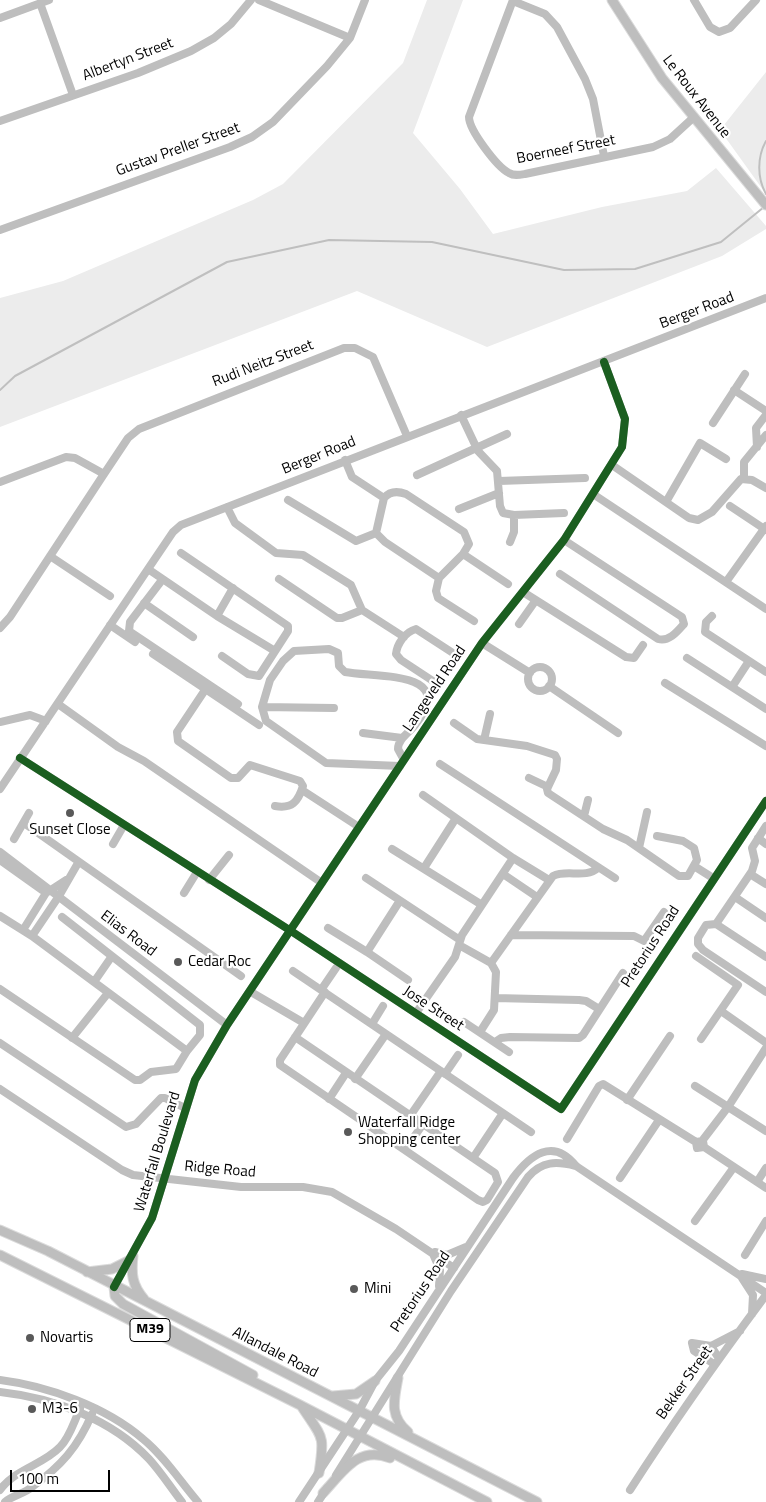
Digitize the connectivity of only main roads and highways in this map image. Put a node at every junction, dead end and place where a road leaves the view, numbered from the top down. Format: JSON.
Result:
{"nodes":[{"id":1,"x":612,"y":0,"type":"edge"},
{"id":2,"x":764,"y":203,"type":"edge"},
{"id":3,"x":0,"y":1230,"type":"edge"},
{"id":4,"x":0,"y":1255,"type":"edge"},
{"id":5,"x":87,"y":1272,"type":"junction"},
{"id":6,"x":114,"y":1287,"type":"junction"},
{"id":7,"x":145,"y":1301,"type":"junction"},
{"id":8,"x":398,"y":1378,"type":"road end"},
{"id":9,"x":375,"y":1381,"type":"road end"},
{"id":10,"x":268,"y":1389,"type":"junction"},
{"id":11,"x":328,"y":1395,"type":"junction"},
{"id":12,"x":300,"y":1405,"type":"junction"},
{"id":13,"x":415,"y":1438,"type":"junction"},
{"id":14,"x":418,"y":1468,"type":"junction"},
{"id":15,"x":319,"y":1473,"type":"road end"},
{"id":16,"x":324,"y":1493,"type":"road end"},
{"id":17,"x":487,"y":1502,"type":"edge"},
{"id":18,"x":536,"y":1502,"type":"edge"}],
"edges":[{"from":1,"to":2,"type":"main road","name":"Le Roux Avenue"},
{"from":3,"to":5,"type":"main road","name":"Allandale Road","number":"M39"},
{"from":4,"to":10,"type":"main road","number":"M39"},
{"from":5,"to":6,"type":"main road","name":"Allandale Road","number":"M39"},
{"from":5,"to":7,"type":"main road"},
{"from":6,"to":7,"type":"main road","name":"Allandale Road","number":"M39"},
{"from":6,"to":10,"type":"main road"},
{"from":7,"to":11,"type":"main road","name":"Allandale Road","number":"M39"},
{"from":8,"to":13,"type":"main road"},
{"from":9,"to":11,"type":"main road"},
{"from":10,"to":12,"type":"main road","number":"M39"},
{"from":11,"to":13,"type":"main road","name":"Allandale Road","number":"M39"},
{"from":12,"to":14,"type":"main road","number":"M39"},
{"from":12,"to":15,"type":"main road"},
{"from":13,"to":18,"type":"main road","name":"Allandale Road","number":"M39"},
{"from":14,"to":16,"type":"main road"},
{"from":14,"to":17,"type":"main road","number":"M39"}]}
